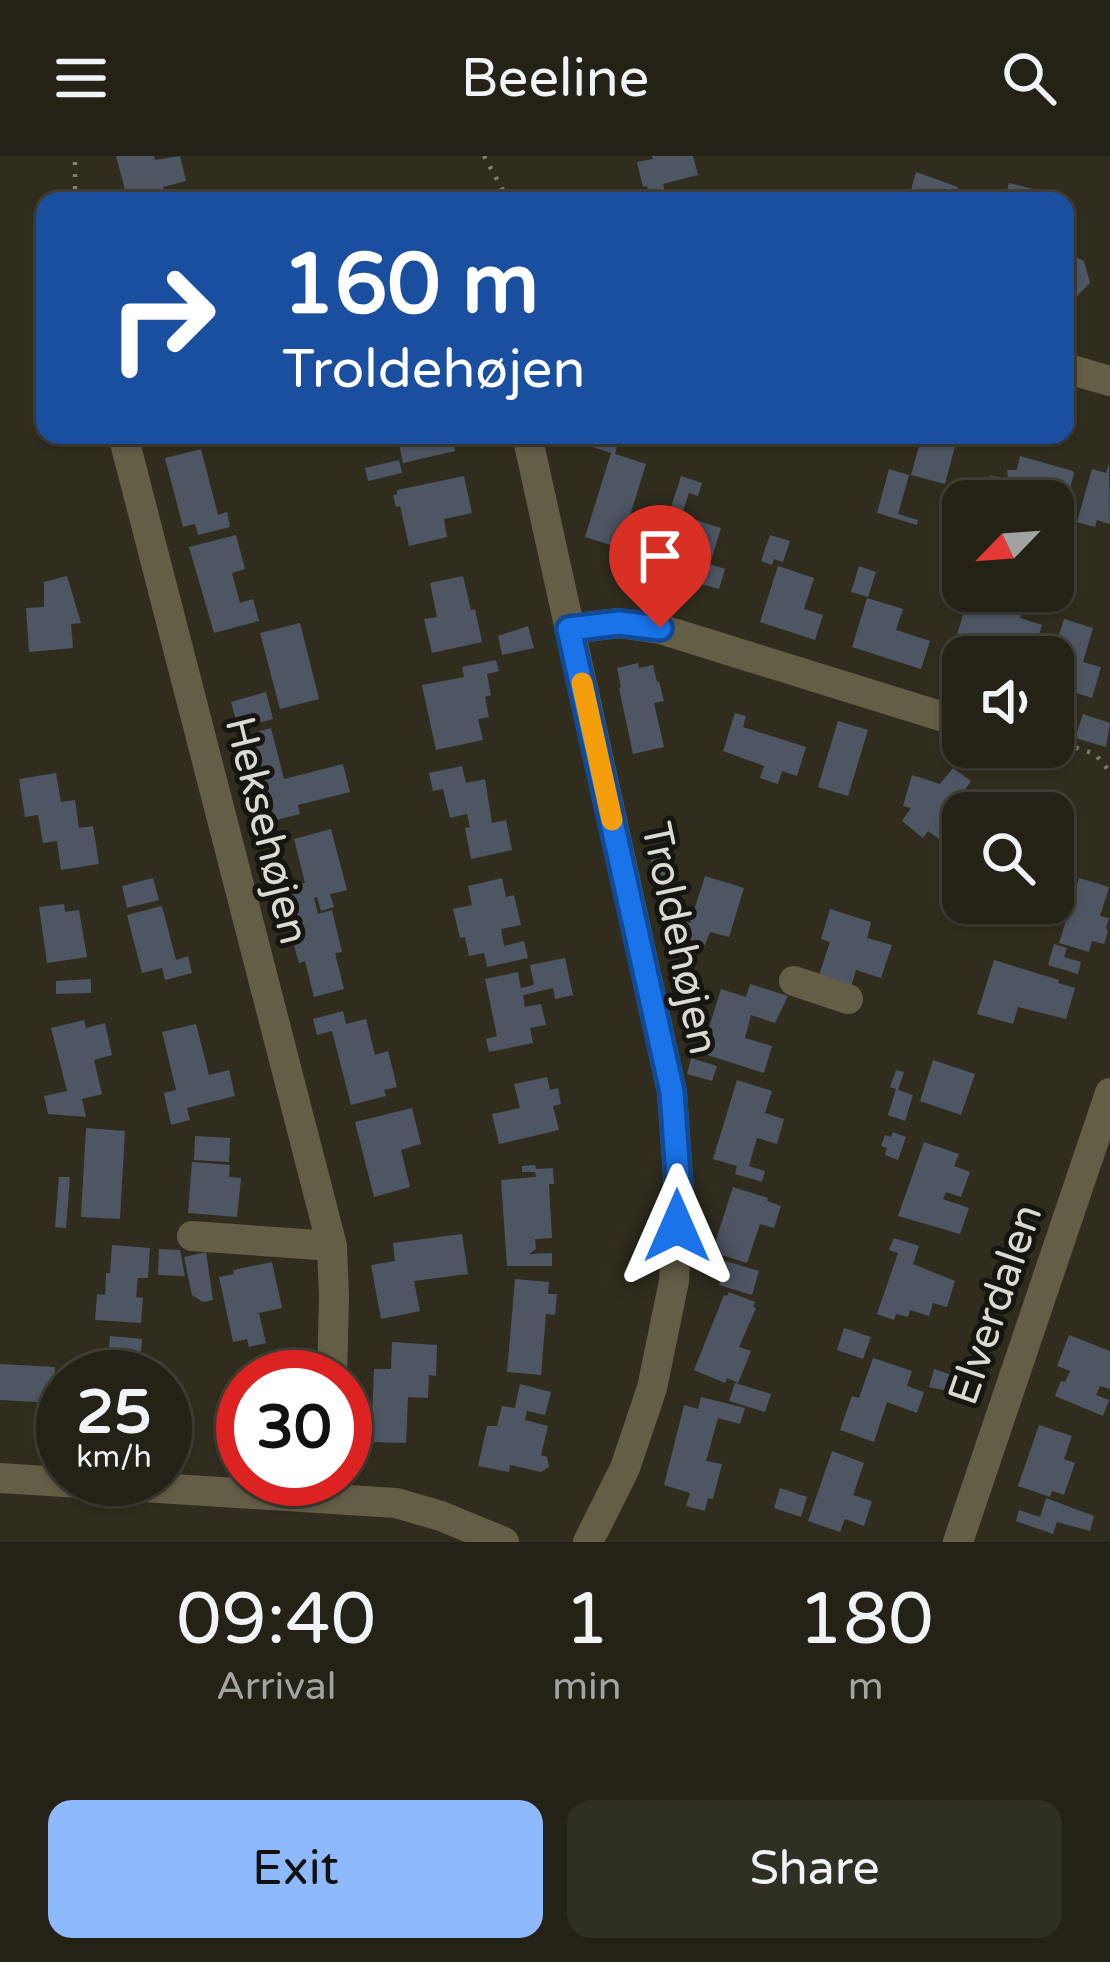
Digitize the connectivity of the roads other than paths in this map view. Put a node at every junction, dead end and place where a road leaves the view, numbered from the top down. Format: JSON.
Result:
{"nodes":[{"id":1,"x":1074,"y":370,"type":"edge"},
{"id":2,"x":1110,"y":380,"type":"edge"},
{"id":3,"x":125,"y":444,"type":"edge"},
{"id":4,"x":528,"y":444,"type":"edge"},
{"id":5,"x":569,"y":629,"type":"junction"},
{"id":6,"x":942,"y":716,"type":"edge"},
{"id":7,"x":794,"y":981,"type":"dead end"},
{"id":8,"x":848,"y":999,"type":"dead end"},
{"id":9,"x":1110,"y":1094,"type":"edge"},
{"id":10,"x":192,"y":1237,"type":"dead end"},
{"id":11,"x":332,"y":1246,"type":"junction"},
{"id":12,"x":333,"y":1350,"type":"edge"},
{"id":13,"x":0,"y":1478,"type":"edge"},
{"id":14,"x":216,"y":1485,"type":"edge"},
{"id":15,"x":372,"y":1498,"type":"edge"},
{"id":16,"x":504,"y":1542,"type":"edge"},
{"id":17,"x":589,"y":1542,"type":"edge"},
{"id":18,"x":958,"y":1542,"type":"edge"}],
"edges":[{"from":1,"to":2,"type":"street"},
{"from":3,"to":11,"type":"street","name":"Heksehøjen"},
{"from":4,"to":5,"type":"street","name":"Troldehøjen"},
{"from":5,"to":6,"type":"street"},
{"from":5,"to":17,"type":"street","name":"Troldehøjen"},
{"from":7,"to":8,"type":"street"},
{"from":9,"to":18,"type":"street","name":"Elverdalen"},
{"from":10,"to":11,"type":"street"},
{"from":11,"to":12,"type":"street","name":"Heksehøjen"},
{"from":13,"to":14,"type":"street"},
{"from":15,"to":16,"type":"street"}]}
